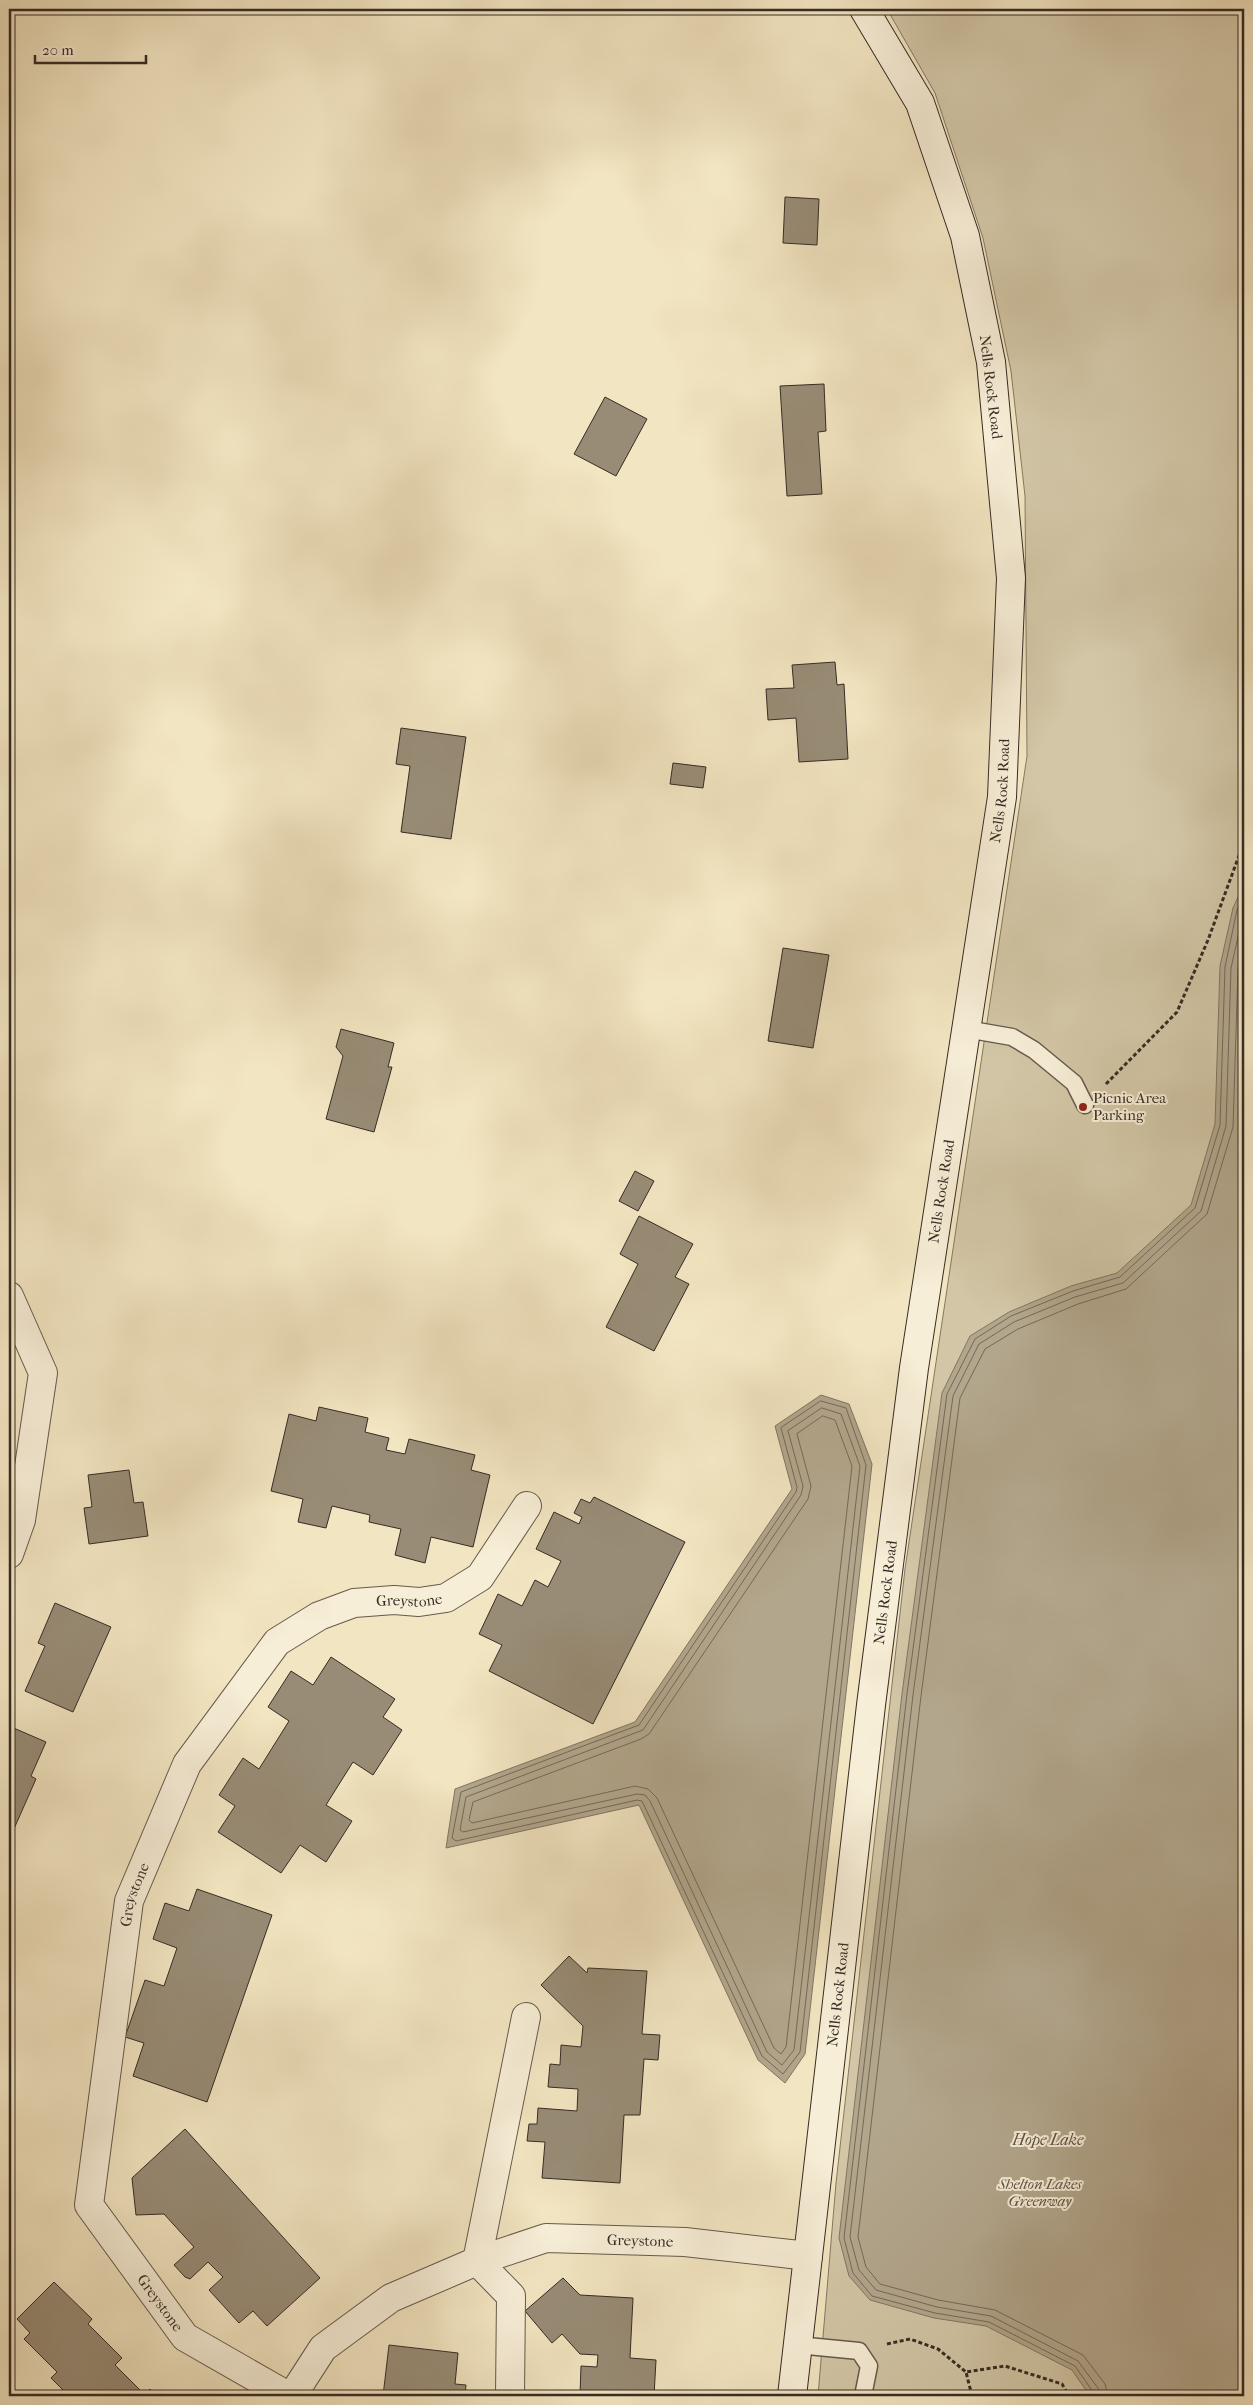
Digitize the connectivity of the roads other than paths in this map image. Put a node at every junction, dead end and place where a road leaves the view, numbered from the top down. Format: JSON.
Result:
{"nodes":[{"id":1,"x":864,"y":9,"type":"edge"},
{"id":2,"x":966,"y":1029,"type":"junction"},
{"id":3,"x":1085,"y":1105,"type":"road end"},
{"id":4,"x":9,"y":1296,"type":"edge"},
{"id":5,"x":527,"y":1506,"type":"dead end"},
{"id":6,"x":9,"y":1554,"type":"edge"},
{"id":7,"x":526,"y":2017,"type":"dead end"},
{"id":8,"x":808,"y":2256,"type":"junction"},
{"id":9,"x":477,"y":2261,"type":"junction"},
{"id":10,"x":797,"y":2346,"type":"junction"},
{"id":11,"x":288,"y":2396,"type":"edge"},
{"id":12,"x":292,"y":2396,"type":"edge"},
{"id":13,"x":510,"y":2396,"type":"edge"},
{"id":14,"x":792,"y":2396,"type":"edge"},
{"id":15,"x":862,"y":2396,"type":"edge"}],
"edges":[{"from":1,"to":2,"type":"street","name":"Nells Rock Road"},
{"from":2,"to":3,"type":"lane"},
{"from":2,"to":8,"type":"street","name":"Nells Rock Road"},
{"from":4,"to":6,"type":"street"},
{"from":5,"to":11,"type":"street","name":"Greystone"},
{"from":7,"to":9,"type":"street"},
{"from":8,"to":9,"type":"street","name":"Greystone"},
{"from":8,"to":10,"type":"street","name":"Nells Rock Road"},
{"from":9,"to":12,"type":"street","name":"Greystone"},
{"from":9,"to":13,"type":"street"},
{"from":10,"to":14,"type":"street","name":"Nells Rock Road"},
{"from":10,"to":15,"type":"lane"}]}
